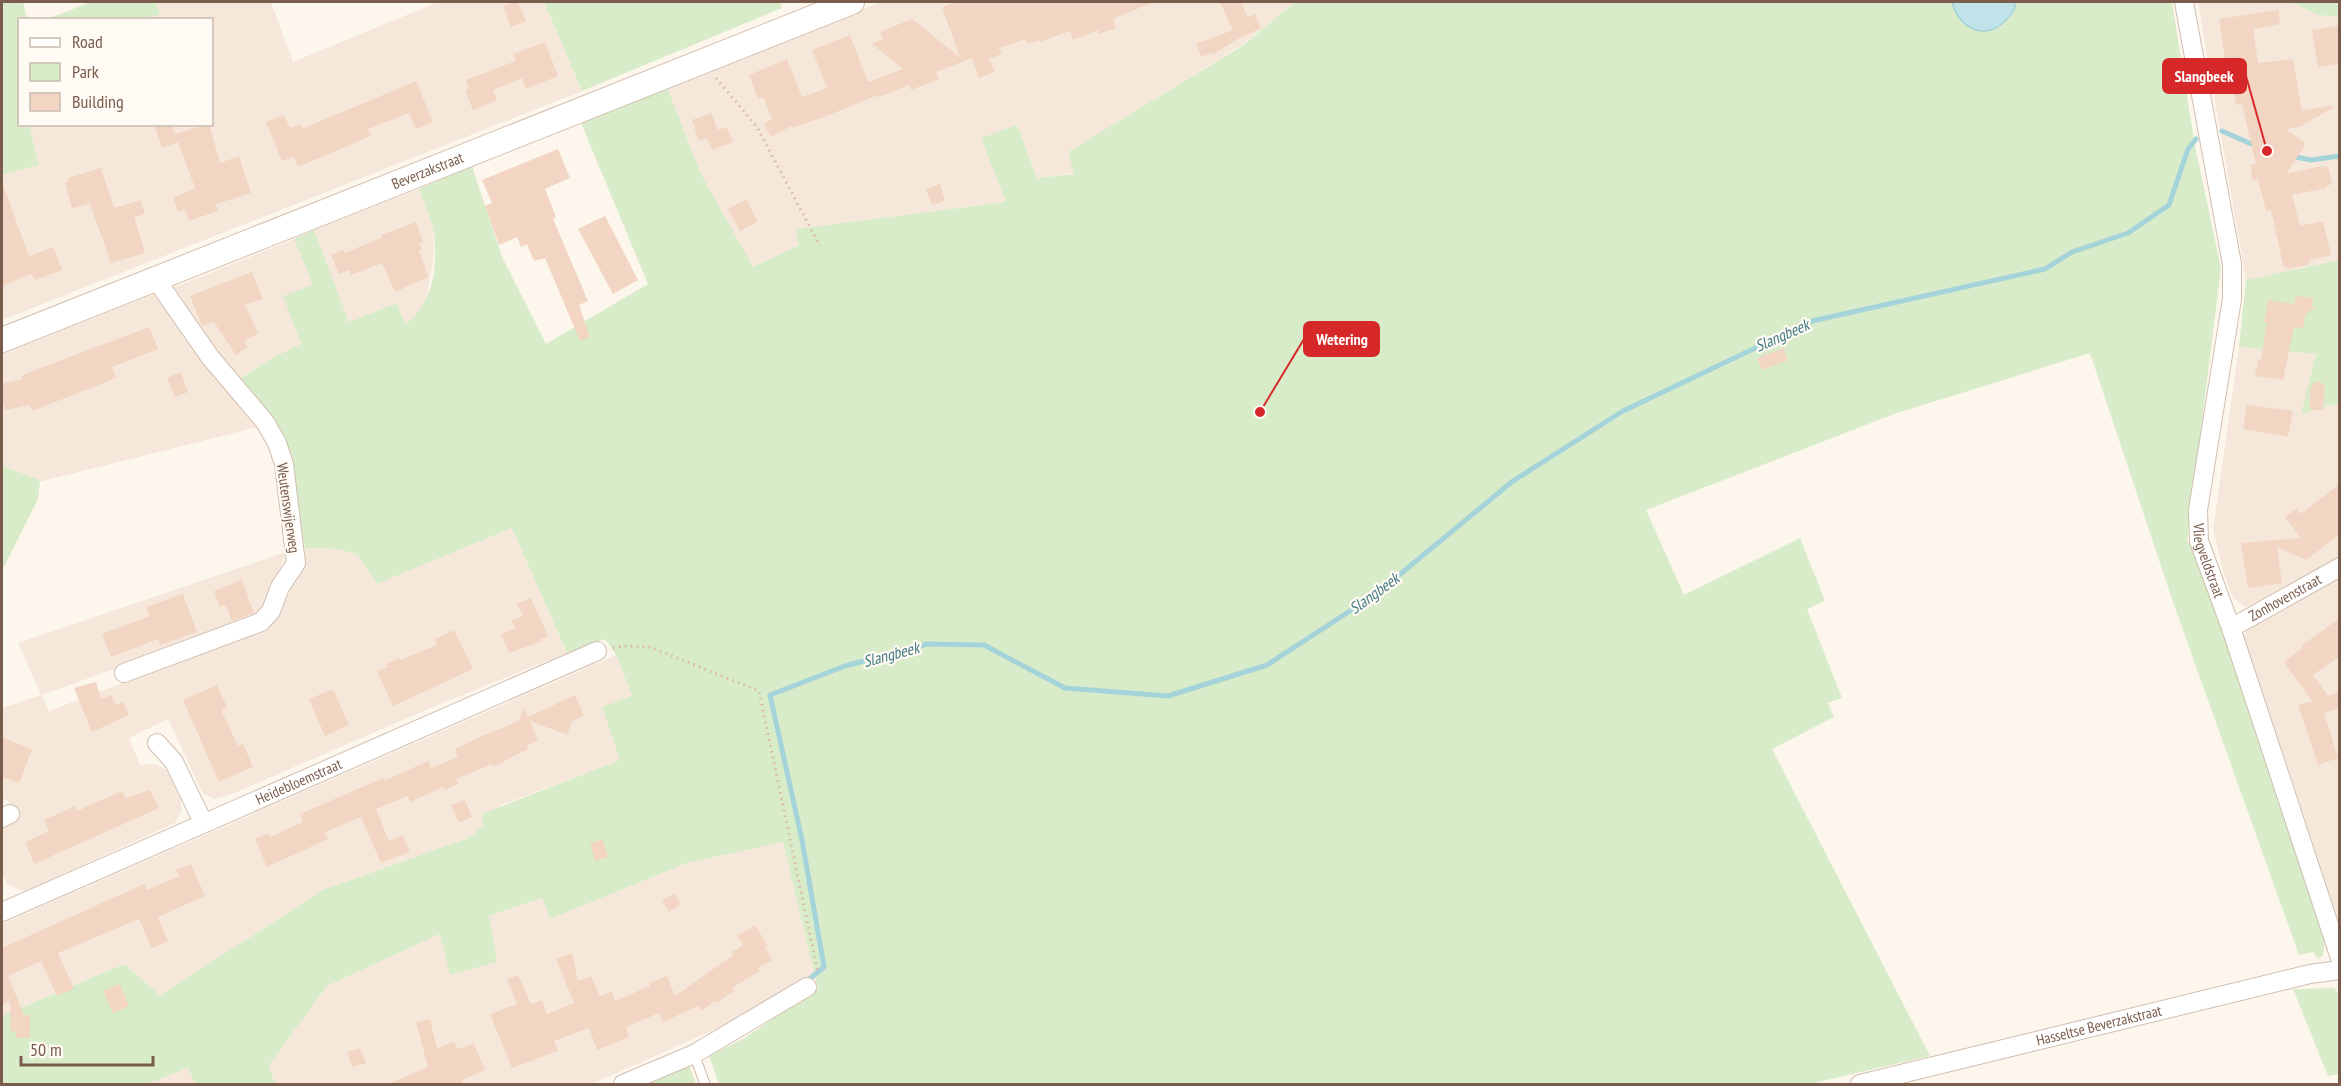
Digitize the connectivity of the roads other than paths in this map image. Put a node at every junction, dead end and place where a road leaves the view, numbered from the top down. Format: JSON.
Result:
{"nodes":[{"id":1,"x":852,"y":2,"type":"edge"},
{"id":2,"x":2184,"y":2,"type":"edge"},
{"id":3,"x":155,"y":278,"type":"junction"},
{"id":4,"x":2,"y":339,"type":"edge"},
{"id":5,"x":2340,"y":567,"type":"edge"},
{"id":6,"x":2231,"y":628,"type":"junction"},
{"id":7,"x":597,"y":651,"type":"road end"},
{"id":8,"x":124,"y":673,"type":"dead end"},
{"id":9,"x":158,"y":743,"type":"dead end"},
{"id":10,"x":203,"y":822,"type":"junction"},
{"id":11,"x":4,"y":904,"type":"edge"},
{"id":12,"x":2340,"y":958,"type":"edge"},
{"id":13,"x":2340,"y":970,"type":"edge"},
{"id":14,"x":807,"y":987,"type":"road end"},
{"id":15,"x":694,"y":1054,"type":"junction"},
{"id":16,"x":623,"y":1084,"type":"edge"},
{"id":17,"x":705,"y":1084,"type":"edge"},
{"id":18,"x":1860,"y":1084,"type":"edge"}],
"edges":[{"from":1,"to":3,"type":"street","name":"Beverzakstraat"},
{"from":2,"to":6,"type":"street","name":"Vliegveldstraat"},
{"from":3,"to":4,"type":"street","name":"Beverzakstraat"},
{"from":3,"to":8,"type":"street","name":"Weutenswijerweg"},
{"from":5,"to":6,"type":"street","name":"Zonhovenstraat"},
{"from":6,"to":12,"type":"street","name":"Vliegveldstraat"},
{"from":7,"to":10,"type":"street","name":"Heidebloemstraat"},
{"from":9,"to":10,"type":"street"},
{"from":10,"to":11,"type":"street","name":"Heidebloemstraat"},
{"from":13,"to":18,"type":"street","name":"Hasseltse Beverzakstraat"},
{"from":14,"to":15,"type":"street"},
{"from":15,"to":16,"type":"street"},
{"from":15,"to":17,"type":"lane"}]}
